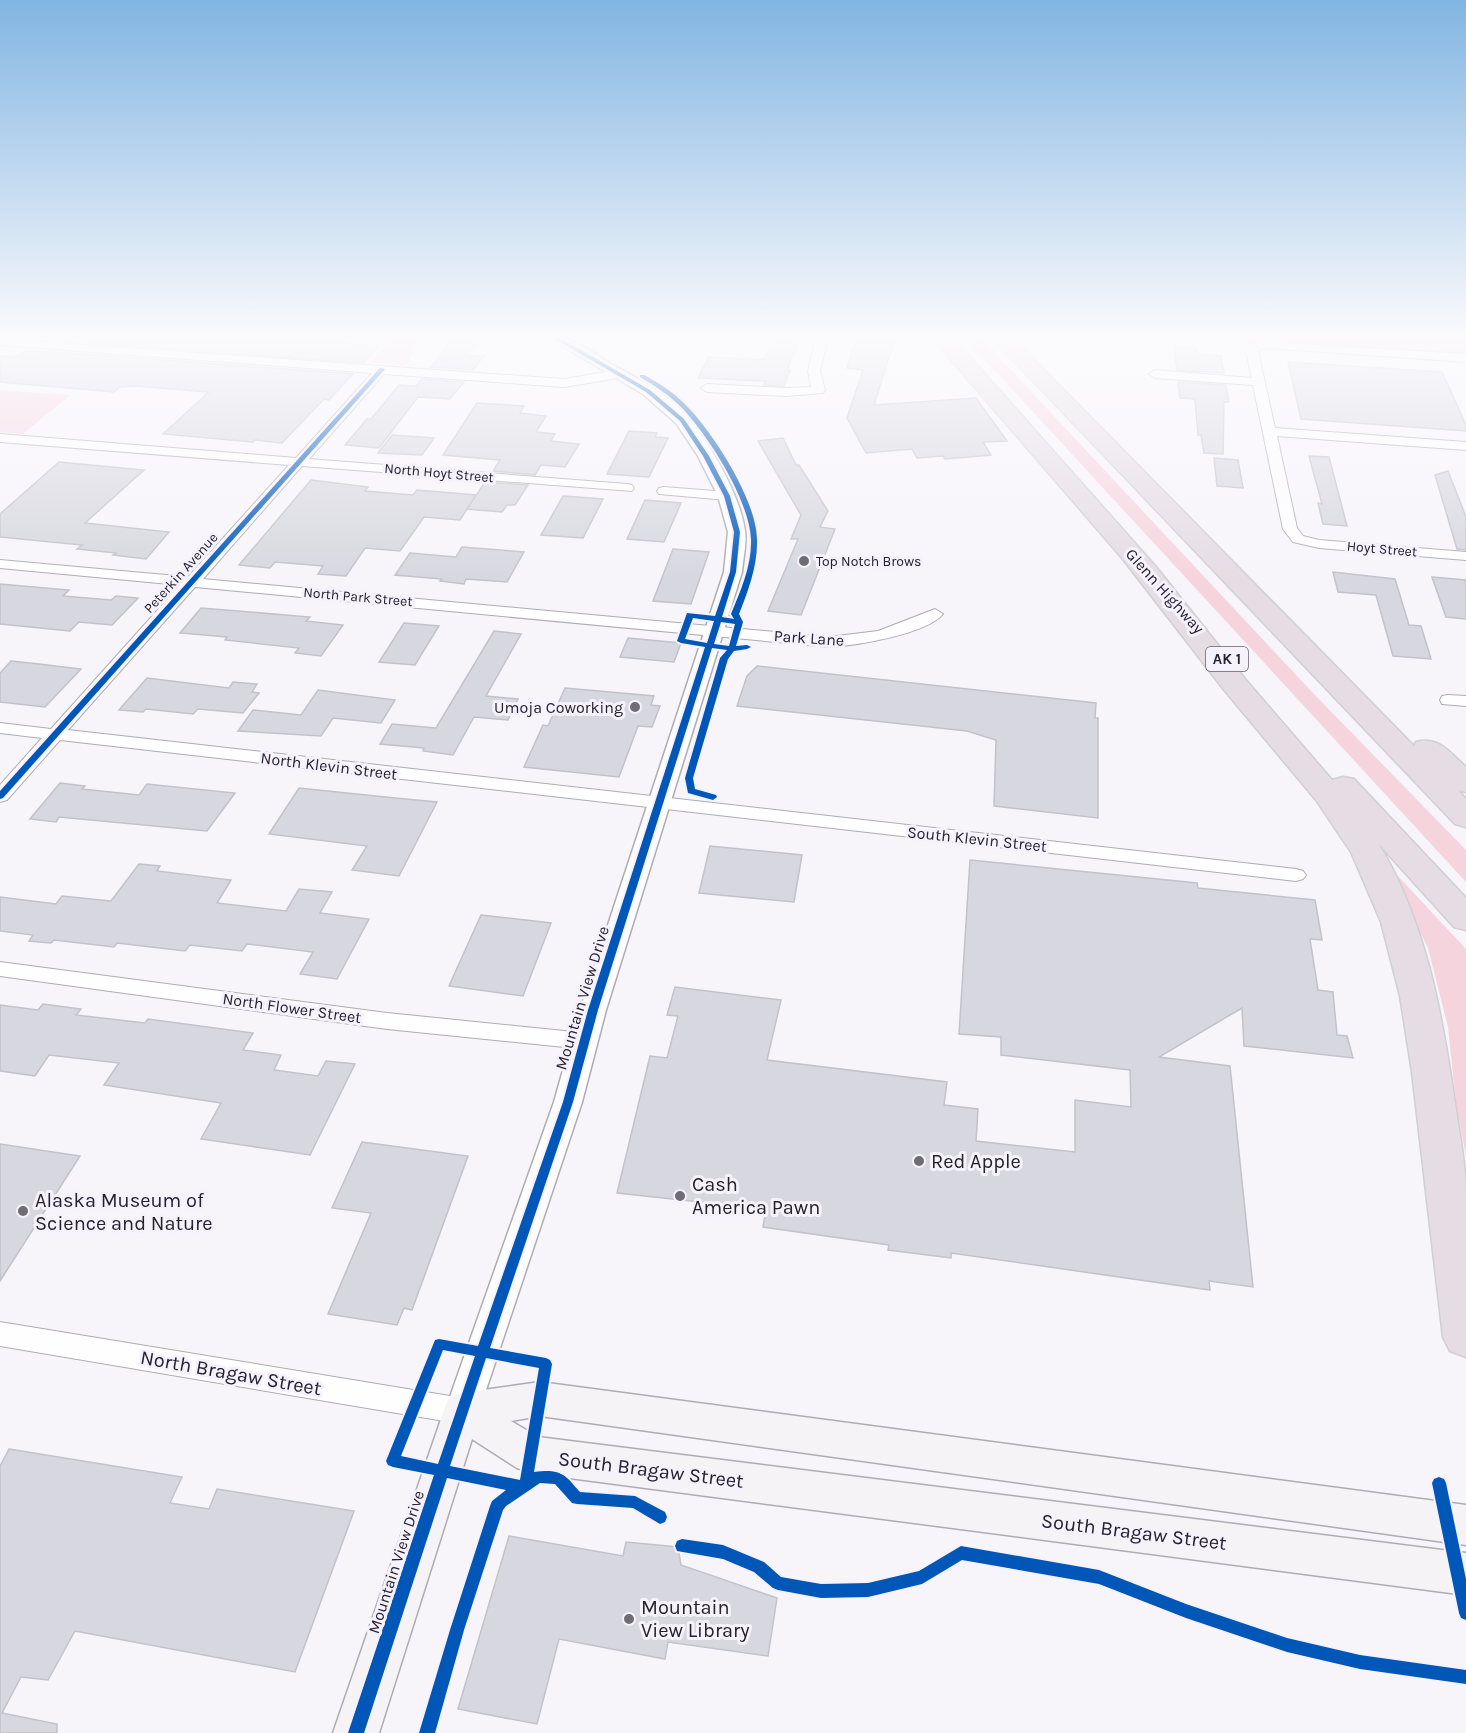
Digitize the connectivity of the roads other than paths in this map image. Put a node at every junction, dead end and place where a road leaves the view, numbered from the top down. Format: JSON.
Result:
{"nodes":[{"id":1,"x":337,"y":419,"type":"edge"},
{"id":2,"x":681,"y":419,"type":"edge"},
{"id":3,"x":1013,"y":419,"type":"edge"},
{"id":4,"x":1080,"y":419,"type":"edge"},
{"id":5,"x":1267,"y":419,"type":"edge"},
{"id":6,"x":1270,"y":432,"type":"junction"},
{"id":7,"x":0,"y":438,"type":"edge"},
{"id":8,"x":1466,"y":446,"type":"edge"},
{"id":9,"x":298,"y":462,"type":"junction"},
{"id":10,"x":627,"y":488,"type":"dead end"},
{"id":11,"x":664,"y":491,"type":"dead end"},
{"id":12,"x":727,"y":496,"type":"junction"},
{"id":13,"x":1466,"y":556,"type":"edge"},
{"id":14,"x":1134,"y":558,"type":"junction"},
{"id":15,"x":0,"y":564,"type":"edge"},
{"id":16,"x":192,"y":582,"type":"junction"},
{"id":17,"x":1238,"y":582,"type":"junction"},
{"id":18,"x":935,"y":614,"type":"dead end"},
{"id":19,"x":715,"y":631,"type":"junction"},
{"id":20,"x":1448,"y":700,"type":"dead end"},
{"id":21,"x":1466,"y":701,"type":"edge"},
{"id":22,"x":0,"y":728,"type":"edge"},
{"id":23,"x":56,"y":734,"type":"junction"},
{"id":24,"x":1466,"y":783,"type":"edge"},
{"id":25,"x":0,"y":796,"type":"edge"},
{"id":26,"x":658,"y":803,"type":"junction"},
{"id":27,"x":1466,"y":817,"type":"edge"},
{"id":28,"x":1296,"y":875,"type":"dead end"},
{"id":29,"x":1466,"y":919,"type":"edge"},
{"id":30,"x":0,"y":969,"type":"edge"},
{"id":31,"x":584,"y":1041,"type":"junction"},
{"id":32,"x":1466,"y":1336,"type":"edge"},
{"id":33,"x":3,"y":1340,"type":"edge"},
{"id":34,"x":462,"y":1411,"type":"junction"},
{"id":35,"x":1466,"y":1525,"type":"edge"},
{"id":36,"x":1466,"y":1574,"type":"edge"},
{"id":37,"x":356,"y":1733,"type":"edge"}],
"edges":[{"from":1,"to":9,"type":"street","name":"Peterkin Avenue"},
{"from":2,"to":12,"type":"street","name":"Mountain View Drive"},
{"from":3,"to":14,"type":"highway","name":"Glenn Highway","number":"AK 1"},
{"from":4,"to":17,"type":"highway"},
{"from":5,"to":6,"type":"street"},
{"from":6,"to":8,"type":"street"},
{"from":6,"to":13,"type":"street","name":"Hoyt Street"},
{"from":7,"to":9,"type":"street","name":"North Hoyt Street"},
{"from":9,"to":10,"type":"street","name":"North Hoyt Street"},
{"from":9,"to":16,"type":"street","name":"Peterkin Avenue"},
{"from":11,"to":12,"type":"street"},
{"from":12,"to":19,"type":"street","name":"Mountain View Drive"},
{"from":14,"to":29,"type":"highway","name":"Glenn Highway","number":"AK 1"},
{"from":14,"to":32,"type":"highway"},
{"from":15,"to":16,"type":"street","name":"North Park Street"},
{"from":16,"to":19,"type":"street","name":"North Park Street"},
{"from":16,"to":23,"type":"street","name":"Peterkin Avenue"},
{"from":17,"to":24,"type":"highway"},
{"from":17,"to":27,"type":"highway"},
{"from":18,"to":19,"type":"street","name":"Park Lane"},
{"from":19,"to":26,"type":"street","name":"Mountain View Drive"},
{"from":20,"to":21,"type":"street"},
{"from":22,"to":23,"type":"street","name":"North Klevin Street"},
{"from":23,"to":25,"type":"street","name":"Peterkin Avenue"},
{"from":23,"to":26,"type":"street","name":"North Klevin Street"},
{"from":26,"to":28,"type":"street","name":"South Klevin Street"},
{"from":26,"to":31,"type":"street","name":"Mountain View Drive"},
{"from":30,"to":31,"type":"street","name":"North Flower Street"},
{"from":31,"to":34,"type":"street","name":"Mountain View Drive"},
{"from":33,"to":34,"type":"street","name":"North Bragaw Street"},
{"from":34,"to":35,"type":"main road"},
{"from":34,"to":36,"type":"main road","name":"South Bragaw Street"},
{"from":34,"to":37,"type":"main road","name":"Mountain View Drive"}]}
